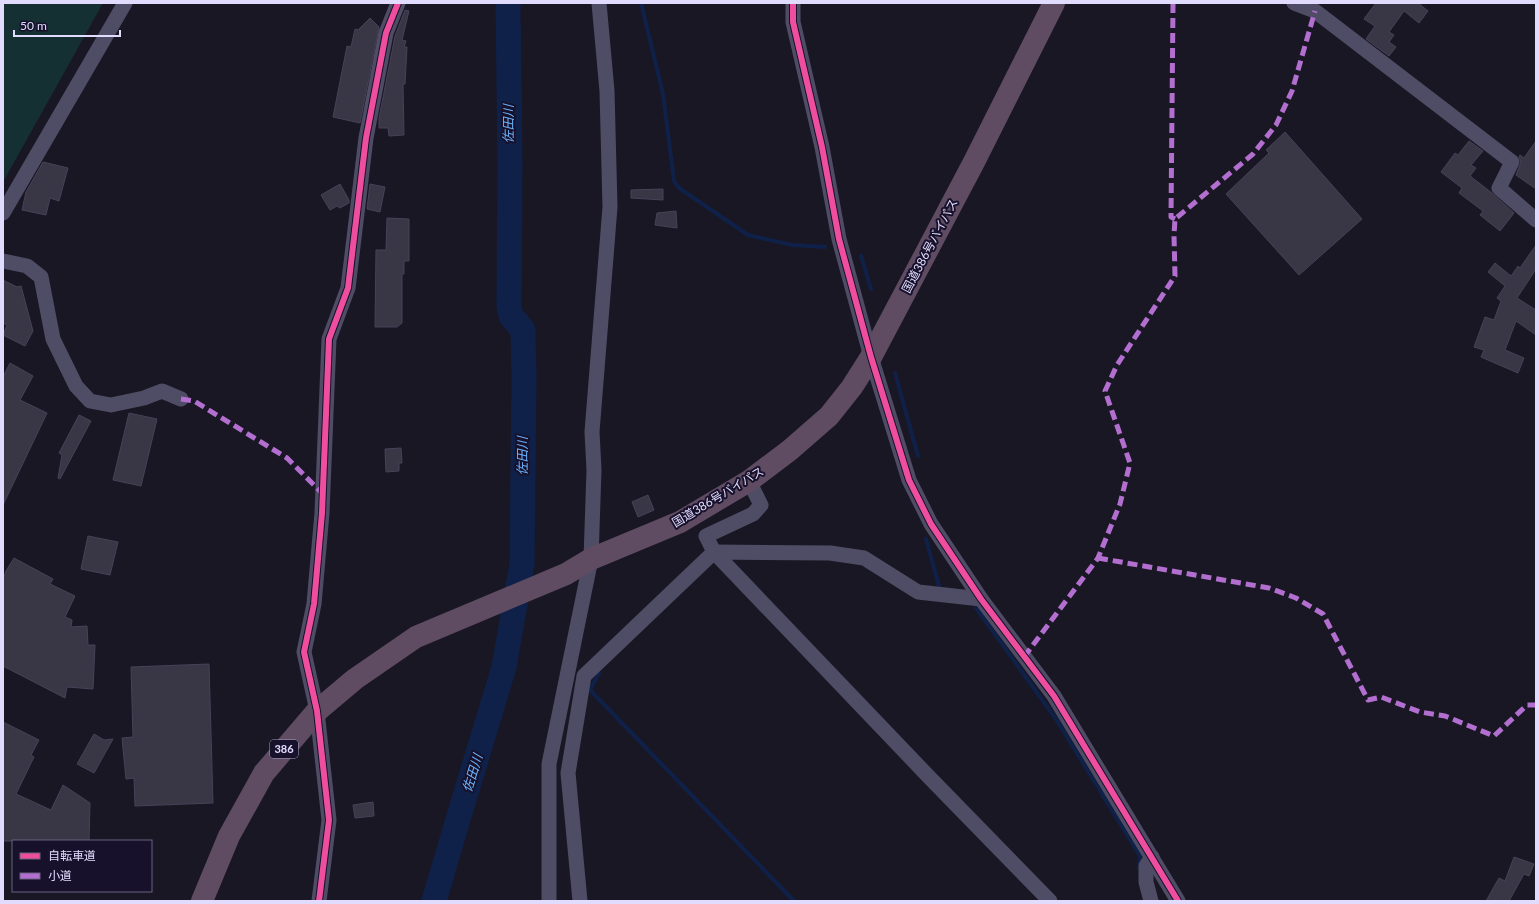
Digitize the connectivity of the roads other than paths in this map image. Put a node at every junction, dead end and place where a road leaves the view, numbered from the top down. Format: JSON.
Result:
{"nodes":[{"id":1,"x":126,"y":3,"type":"edge"},
{"id":2,"x":398,"y":3,"type":"edge"},
{"id":3,"x":599,"y":3,"type":"edge"},
{"id":4,"x":793,"y":3,"type":"edge"},
{"id":5,"x":1054,"y":3,"type":"edge"},
{"id":6,"x":1294,"y":3,"type":"edge"},
{"id":7,"x":3,"y":213,"type":"edge"},
{"id":8,"x":1536,"y":220,"type":"edge"},
{"id":9,"x":3,"y":261,"type":"edge"},
{"id":10,"x":871,"y":357,"type":"junction"},
{"id":11,"x":181,"y":398,"type":"dead end"},
{"id":12,"x":748,"y":481,"type":"junction"},
{"id":13,"x":714,"y":552,"type":"junction"},
{"id":14,"x":591,"y":559,"type":"junction"},
{"id":15,"x":981,"y":599,"type":"junction"},
{"id":16,"x":317,"y":711,"type":"junction"},
{"id":17,"x":1152,"y":857,"type":"junction"},
{"id":18,"x":202,"y":901,"type":"edge"},
{"id":19,"x":319,"y":901,"type":"edge"},
{"id":20,"x":549,"y":901,"type":"edge"},
{"id":21,"x":580,"y":901,"type":"edge"},
{"id":22,"x":1050,"y":901,"type":"edge"},
{"id":23,"x":1151,"y":901,"type":"edge"},
{"id":24,"x":1178,"y":901,"type":"edge"}],
"edges":[{"from":1,"to":7,"type":"street"},
{"from":2,"to":16,"type":"street"},
{"from":3,"to":14,"type":"street"},
{"from":4,"to":10,"type":"street"},
{"from":5,"to":10,"type":"highway","name":"国道386号バイパス","number":"386"},
{"from":6,"to":8,"type":"street"},
{"from":9,"to":11,"type":"street"},
{"from":10,"to":12,"type":"highway","name":"国道386号バイパス","number":"386"},
{"from":10,"to":15,"type":"street"},
{"from":12,"to":13,"type":"street"},
{"from":12,"to":14,"type":"highway","name":"国道386号バイパス","number":"386"},
{"from":13,"to":15,"type":"street"},
{"from":13,"to":21,"type":"street"},
{"from":13,"to":22,"type":"street"},
{"from":14,"to":16,"type":"highway","name":"国道386号バイパス","number":"386"},
{"from":14,"to":20,"type":"street"},
{"from":15,"to":17,"type":"street"},
{"from":16,"to":18,"type":"highway","name":"国道386号バイパス","number":"386"},
{"from":16,"to":19,"type":"street"},
{"from":17,"to":23,"type":"street"},
{"from":17,"to":24,"type":"street"}]}
